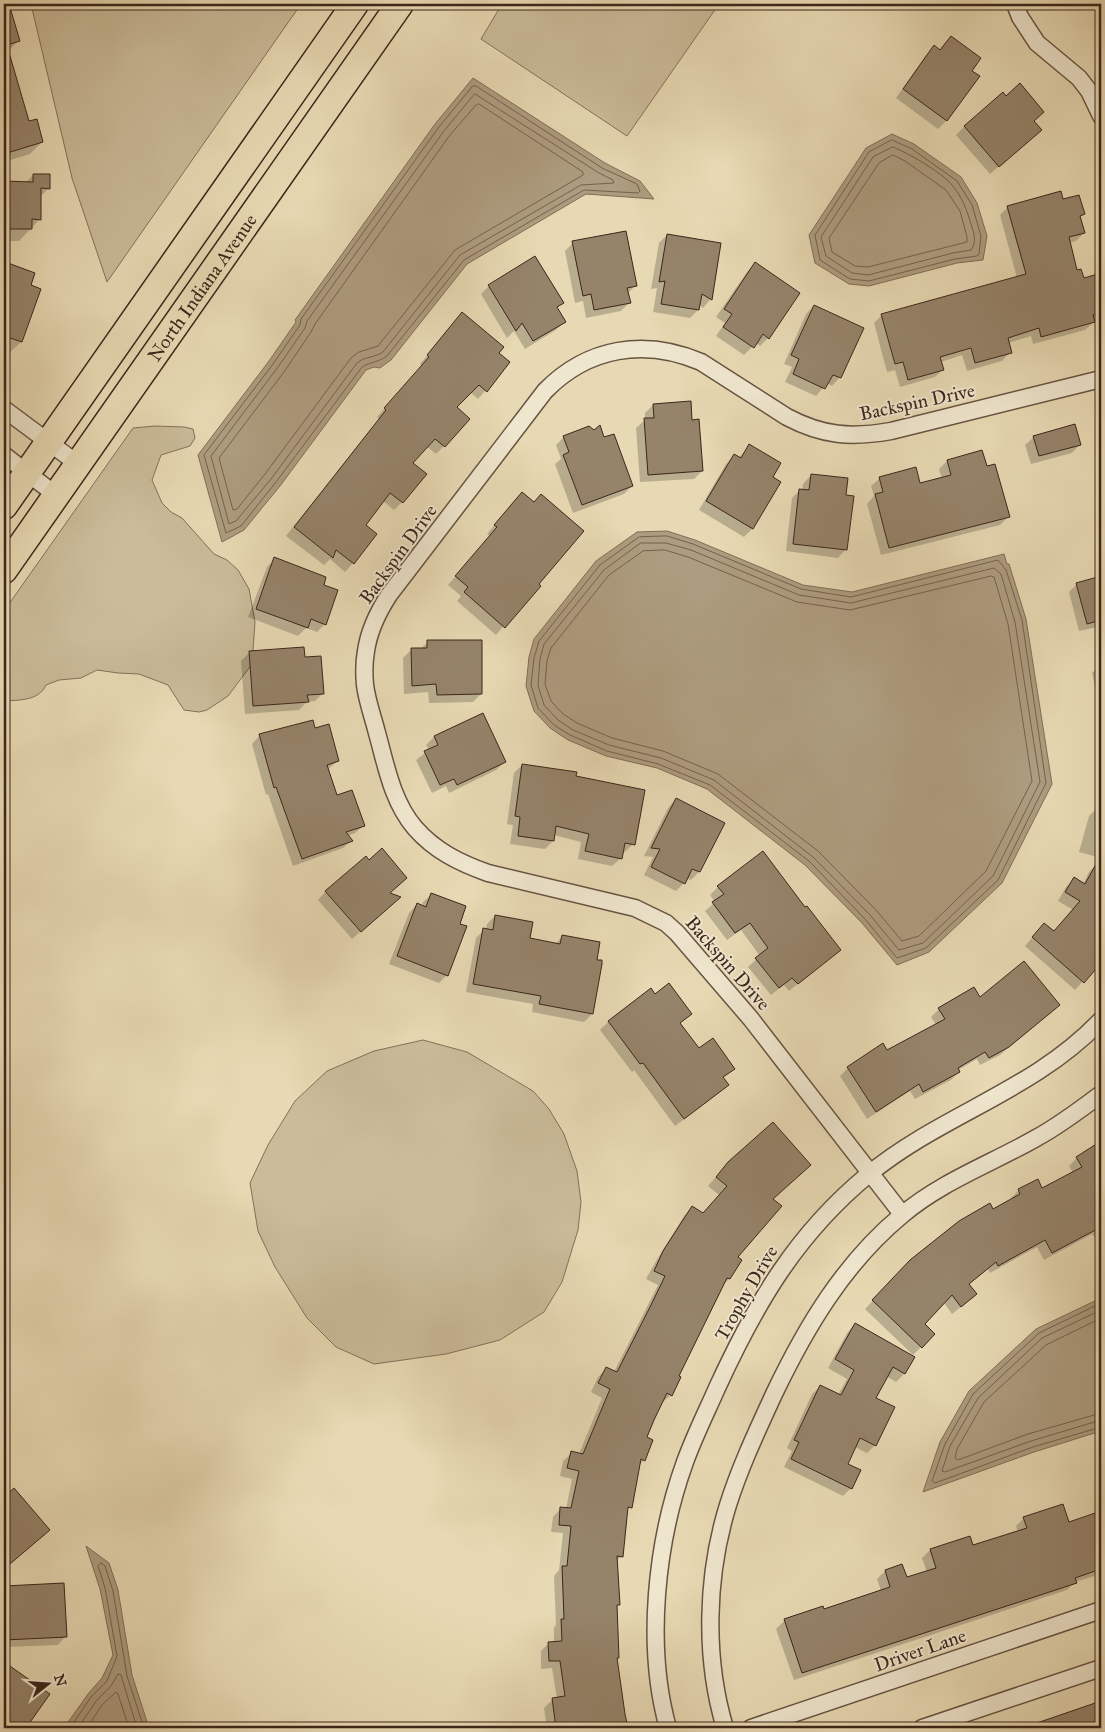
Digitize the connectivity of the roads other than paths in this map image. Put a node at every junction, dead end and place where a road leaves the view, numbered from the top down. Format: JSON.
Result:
{"nodes":[{"id":1,"x":355,"y":4,"type":"edge"},
{"id":2,"x":400,"y":4,"type":"edge"},
{"id":3,"x":1015,"y":4,"type":"edge"},
{"id":4,"x":1101,"y":116,"type":"edge"},
{"id":5,"x":1101,"y":379,"type":"edge"},
{"id":6,"x":4,"y":409,"type":"edge"},
{"id":7,"x":48,"y":442,"type":"junction"},
{"id":8,"x":4,"y":455,"type":"edge"},
{"id":9,"x":78,"y":464,"type":"junction"},
{"id":10,"x":26,"y":474,"type":"junction"},
{"id":11,"x":56,"y":496,"type":"junction"},
{"id":12,"x":4,"y":506,"type":"edge"},
{"id":13,"x":4,"y":570,"type":"edge"},
{"id":14,"x":1101,"y":1020,"type":"edge"},
{"id":15,"x":1101,"y":1094,"type":"edge"},
{"id":16,"x":871,"y":1173,"type":"junction"},
{"id":17,"x":902,"y":1214,"type":"junction"},
{"id":18,"x":1101,"y":1610,"type":"edge"},
{"id":19,"x":1101,"y":1668,"type":"edge"},
{"id":20,"x":668,"y":1728,"type":"edge"},
{"id":21,"x":725,"y":1728,"type":"edge"},
{"id":22,"x":751,"y":1728,"type":"edge"},
{"id":23,"x":922,"y":1728,"type":"edge"}],
"edges":[{"from":1,"to":7,"type":"main road","name":"North Indiana Avenue"},
{"from":2,"to":9,"type":"main road","name":"North Indiana Avenue"},
{"from":3,"to":4,"type":"street"},
{"from":5,"to":16,"type":"street","name":"Backspin Drive"},
{"from":6,"to":7,"type":"street"},
{"from":7,"to":9,"type":"street"},
{"from":7,"to":10,"type":"main road","name":"North Indiana Avenue"},
{"from":8,"to":10,"type":"street"},
{"from":9,"to":11,"type":"main road","name":"North Indiana Avenue"},
{"from":10,"to":11,"type":"street"},
{"from":10,"to":12,"type":"main road","name":"North Indiana Avenue"},
{"from":11,"to":13,"type":"main road","name":"North Indiana Avenue"},
{"from":14,"to":16,"type":"street","name":"Trophy Drive"},
{"from":15,"to":17,"type":"street"},
{"from":16,"to":17,"type":"street","name":"Backspin Drive"},
{"from":16,"to":20,"type":"street","name":"Trophy Drive"},
{"from":17,"to":21,"type":"street"},
{"from":18,"to":22,"type":"street","name":"Driver Lane"},
{"from":19,"to":23,"type":"street"}]}
